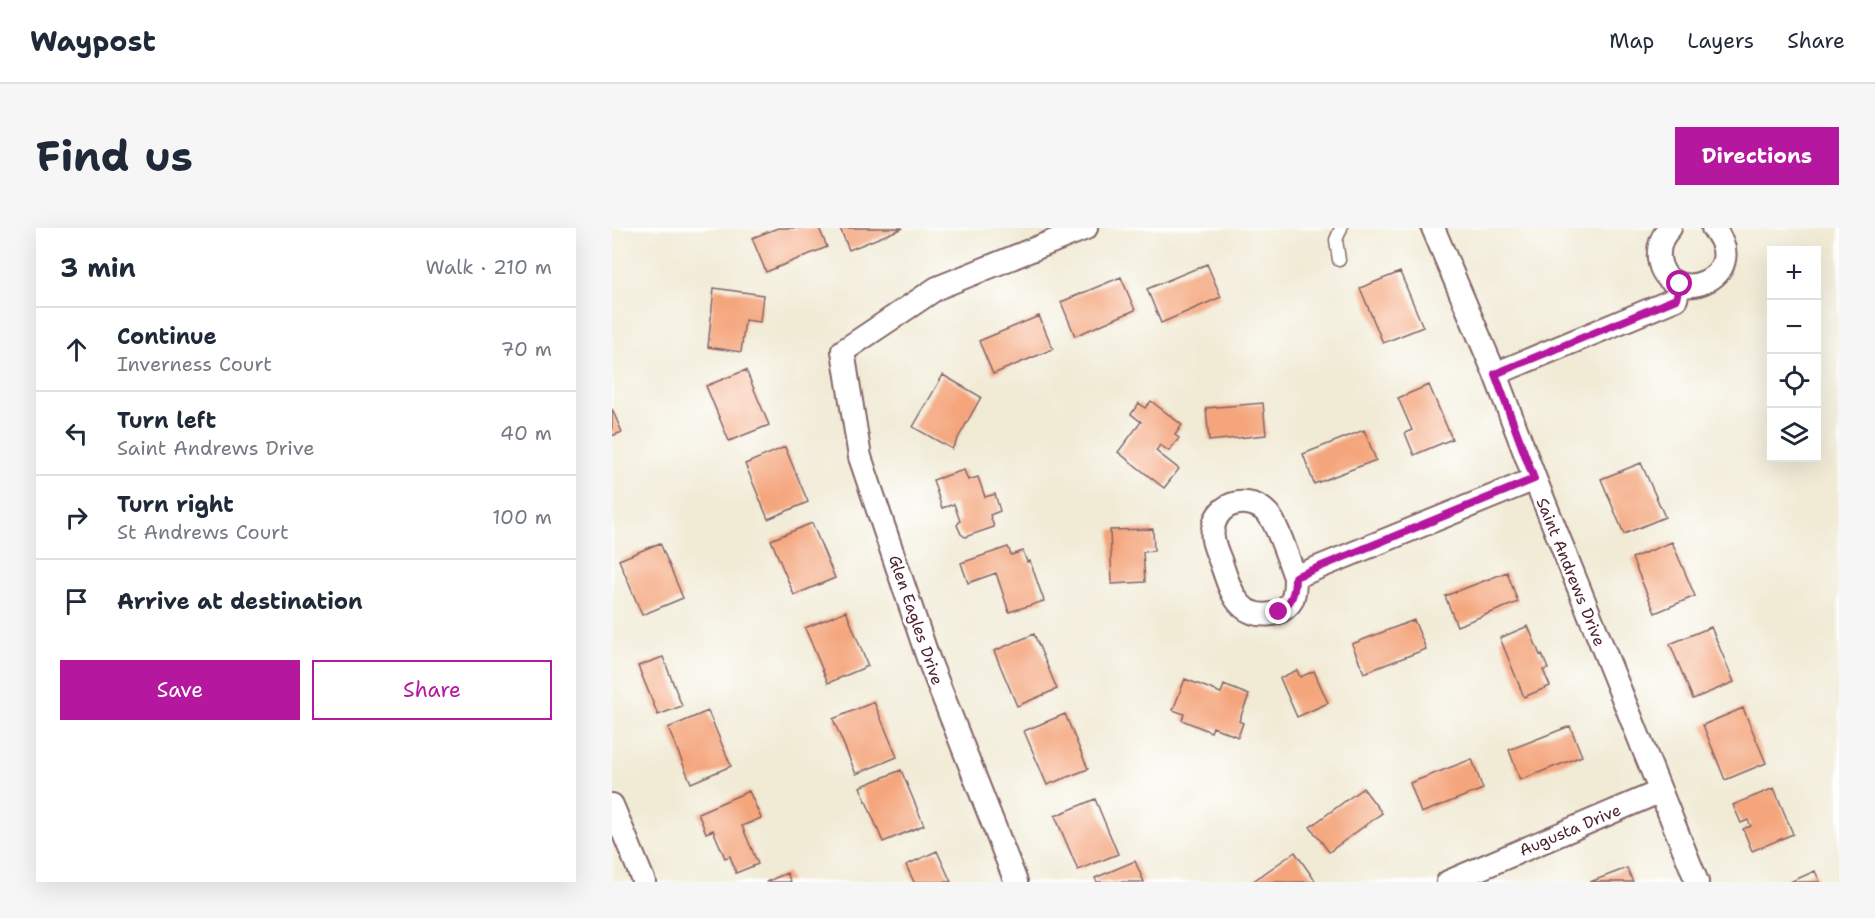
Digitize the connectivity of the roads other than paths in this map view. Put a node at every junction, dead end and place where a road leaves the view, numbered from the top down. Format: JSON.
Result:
{"nodes":[{"id":1,"x":1086,"y":228,"type":"edge"},
{"id":2,"x":1341,"y":228,"type":"edge"},
{"id":3,"x":1433,"y":228,"type":"edge"},
{"id":4,"x":1670,"y":228,"type":"edge"},
{"id":5,"x":1713,"y":228,"type":"edge"},
{"id":6,"x":1339,"y":260,"type":"dead end"},
{"id":7,"x":1680,"y":284,"type":"junction"},
{"id":8,"x":1495,"y":374,"type":"junction"},
{"id":9,"x":1534,"y":479,"type":"junction"},
{"id":10,"x":1295,"y":577,"type":"junction"},
{"id":11,"x":1659,"y":792,"type":"junction"},
{"id":12,"x":612,"y":805,"type":"edge"},
{"id":13,"x":644,"y":882,"type":"edge"},
{"id":14,"x":1016,"y":882,"type":"edge"},
{"id":15,"x":1448,"y":882,"type":"edge"},
{"id":16,"x":1697,"y":882,"type":"edge"}],
"edges":[{"from":1,"to":14,"type":"street","name":"Glen Eagles Drive"},
{"from":2,"to":6,"type":"lane"},
{"from":3,"to":8,"type":"street","name":"Saint Andrews Drive"},
{"from":4,"to":7,"type":"street"},
{"from":5,"to":7,"type":"street"},
{"from":7,"to":8,"type":"street"},
{"from":8,"to":9,"type":"street","name":"Saint Andrews Drive"},
{"from":9,"to":10,"type":"street"},
{"from":9,"to":11,"type":"street","name":"Saint Andrews Drive"},
{"from":10,"to":10,"type":"street"},
{"from":11,"to":15,"type":"street","name":"Augusta Drive"},
{"from":11,"to":16,"type":"street","name":"Saint Andrews Drive"},
{"from":12,"to":13,"type":"street"}]}
